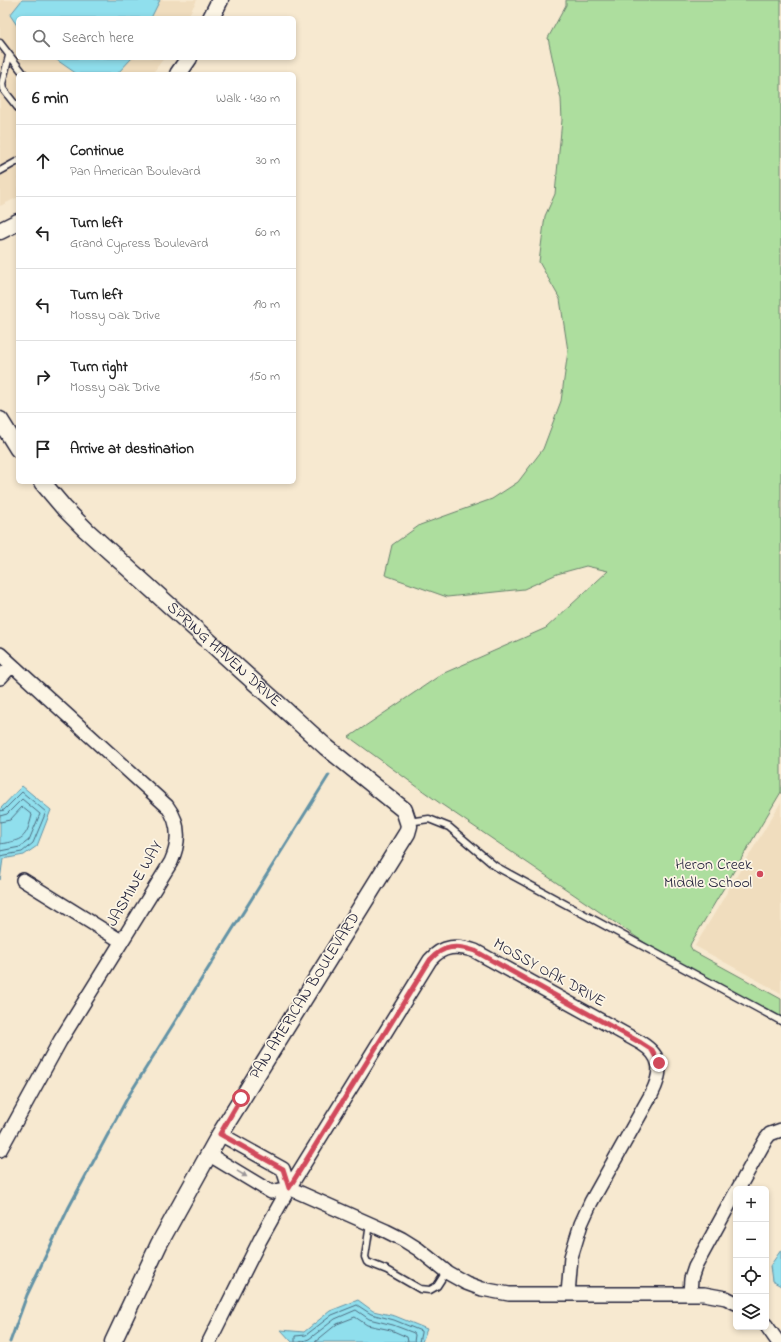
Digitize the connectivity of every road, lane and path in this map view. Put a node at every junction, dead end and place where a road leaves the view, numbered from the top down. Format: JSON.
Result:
{"nodes":[{"id":1,"x":220,"y":0,"type":"edge"},
{"id":2,"x":212,"y":16,"type":"edge"},
{"id":3,"x":0,"y":43,"type":"edge"},
{"id":4,"x":9,"y":56,"type":"junction"},
{"id":5,"x":188,"y":60,"type":"edge"},
{"id":6,"x":22,"y":72,"type":"edge"},
{"id":7,"x":179,"y":72,"type":"edge"},
{"id":8,"x":16,"y":105,"type":"edge"},
{"id":9,"x":16,"y":162,"type":"edge"},
{"id":10,"x":0,"y":171,"type":"edge"},
{"id":11,"x":16,"y":223,"type":"edge"},
{"id":12,"x":0,"y":231,"type":"edge"},
{"id":13,"x":0,"y":420,"type":"edge"},
{"id":14,"x":16,"y":446,"type":"edge"},
{"id":15,"x":44,"y":484,"type":"edge"},
{"id":16,"x":0,"y":654,"type":"edge"},
{"id":17,"x":12,"y":665,"type":"junction"},
{"id":18,"x":0,"y":678,"type":"edge"},
{"id":19,"x":408,"y":822,"type":"junction"},
{"id":20,"x":23,"y":880,"type":"dead end"},
{"id":21,"x":121,"y":941,"type":"junction"},
{"id":22,"x":781,"y":1021,"type":"edge"},
{"id":23,"x":781,"y":1130,"type":"edge"},
{"id":24,"x":220,"y":1134,"type":"junction"},
{"id":25,"x":0,"y":1150,"type":"edge"},
{"id":26,"x":208,"y":1154,"type":"junction"},
{"id":27,"x":740,"y":1186,"type":"edge"},
{"id":28,"x":289,"y":1188,"type":"junction"},
{"id":29,"x":733,"y":1197,"type":"edge"},
{"id":30,"x":370,"y":1224,"type":"junction"},
{"id":31,"x":446,"y":1272,"type":"junction"},
{"id":32,"x":690,"y":1293,"type":"junction"},
{"id":33,"x":568,"y":1294,"type":"junction"},
{"id":34,"x":733,"y":1302,"type":"edge"},
{"id":35,"x":769,"y":1329,"type":"edge"},
{"id":36,"x":113,"y":1342,"type":"edge"},
{"id":37,"x":209,"y":1342,"type":"edge"},
{"id":38,"x":778,"y":1342,"type":"edge"}],
"edges":[{"from":1,"to":2,"type":"street"},
{"from":3,"to":4,"type":"lane"},
{"from":4,"to":6,"type":"lane"},
{"from":4,"to":8,"type":"lane"},
{"from":5,"to":7,"type":"street"},
{"from":9,"to":10,"type":"lane"},
{"from":11,"to":12,"type":"street"},
{"from":13,"to":14,"type":"street"},
{"from":15,"to":19,"type":"street","name":"SPRING HAVEN DRIVE"},
{"from":16,"to":17,"type":"street","name":"JASMINE WAY"},
{"from":17,"to":18,"type":"street"},
{"from":17,"to":21,"type":"street","name":"JASMINE WAY"},
{"from":19,"to":22,"type":"lane"},
{"from":19,"to":24,"type":"street","name":"PAN AMERICAN BOULEVARD"},
{"from":20,"to":21,"type":"street"},
{"from":21,"to":25,"type":"street","name":"JASMINE WAY"},
{"from":23,"to":27,"type":"street"},
{"from":24,"to":26,"type":"street","name":"PAN AMERICAN BOULEVARD"},
{"from":24,"to":28,"type":"street"},
{"from":26,"to":28,"type":"street","one_way":true},
{"from":26,"to":36,"type":"street","name":"PAN AMERICAN BOULEVARD"},
{"from":28,"to":30,"type":"street"},
{"from":28,"to":33,"type":"street","name":"MOSSY OAK DRIVE"},
{"from":28,"to":37,"type":"street","name":"MOSSY OAK DRIVE"},
{"from":29,"to":32,"type":"street"},
{"from":30,"to":31,"type":"street"},
{"from":30,"to":31,"type":"lane"},
{"from":31,"to":33,"type":"street"},
{"from":32,"to":33,"type":"street"},
{"from":32,"to":34,"type":"street"},
{"from":35,"to":38,"type":"street"}]}
